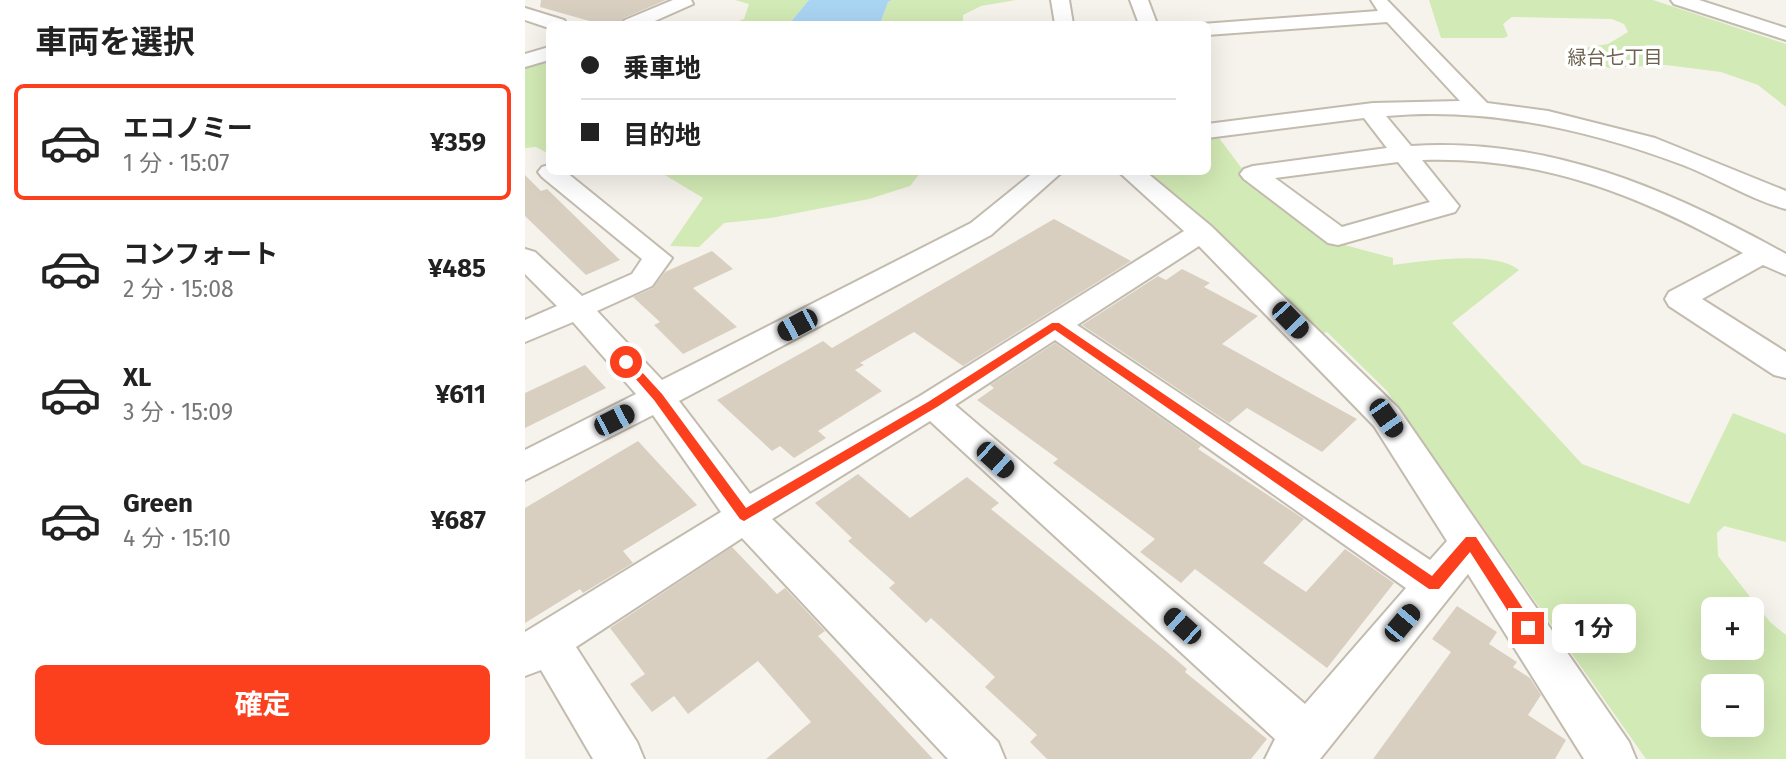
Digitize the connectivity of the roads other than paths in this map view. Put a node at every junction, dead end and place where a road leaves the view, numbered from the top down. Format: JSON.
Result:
{"nodes":[{"id":1,"x":1060,"y":0,"type":"edge"},
{"id":2,"x":1139,"y":0,"type":"edge"},
{"id":3,"x":1377,"y":0,"type":"edge"},
{"id":4,"x":1680,"y":0,"type":"edge"},
{"id":5,"x":678,"y":1,"type":"edge"},
{"id":6,"x":525,"y":14,"type":"edge"},
{"id":7,"x":1392,"y":16,"type":"junction"},
{"id":8,"x":547,"y":21,"type":"edge"},
{"id":9,"x":638,"y":21,"type":"edge"},
{"id":10,"x":1064,"y":21,"type":"edge"},
{"id":11,"x":1147,"y":21,"type":"edge"},
{"id":12,"x":1211,"y":29,"type":"edge"},
{"id":13,"x":1786,"y":34,"type":"edge"},
{"id":14,"x":546,"y":54,"type":"edge"},
{"id":15,"x":525,"y":61,"type":"edge"},
{"id":16,"x":1481,"y":110,"type":"junction"},
{"id":17,"x":1370,"y":111,"type":"junction"},
{"id":18,"x":1211,"y":131,"type":"edge"},
{"id":19,"x":1406,"y":153,"type":"junction"},
{"id":20,"x":525,"y":160,"type":"edge"},
{"id":21,"x":546,"y":168,"type":"edge"},
{"id":22,"x":555,"y":175,"type":"edge"},
{"id":23,"x":1045,"y":175,"type":"edge"},
{"id":24,"x":1135,"y":175,"type":"edge"},
{"id":25,"x":1736,"y":176,"type":"junction"},
{"id":26,"x":1786,"y":201,"type":"edge"},
{"id":27,"x":1678,"y":206,"type":"junction"},
{"id":28,"x":1201,"y":232,"type":"junction"},
{"id":29,"x":525,"y":258,"type":"edge"},
{"id":30,"x":1775,"y":260,"type":"edge"},
{"id":31,"x":578,"y":309,"type":"junction"},
{"id":32,"x":1055,"y":325,"type":"junction"},
{"id":33,"x":525,"y":332,"type":"edge"},
{"id":34,"x":1786,"y":367,"type":"edge"},
{"id":35,"x":658,"y":397,"type":"junction"},
{"id":36,"x":932,"y":404,"type":"junction"},
{"id":37,"x":525,"y":466,"type":"edge"},
{"id":38,"x":744,"y":516,"type":"junction"},
{"id":39,"x":1471,"y":541,"type":"junction"},
{"id":40,"x":1434,"y":585,"type":"junction"},
{"id":41,"x":536,"y":649,"type":"edge"},
{"id":42,"x":1298,"y":748,"type":"edge"},
{"id":43,"x":619,"y":759,"type":"edge"},
{"id":44,"x":981,"y":759,"type":"edge"},
{"id":45,"x":1612,"y":759,"type":"edge"}],
"edges":[{"from":1,"to":10,"type":"street"},
{"from":2,"to":11,"type":"street"},
{"from":3,"to":7,"type":"street"},
{"from":4,"to":13,"type":"street"},
{"from":5,"to":9,"type":"street"},
{"from":6,"to":8,"type":"street"},
{"from":7,"to":12,"type":"street"},
{"from":7,"to":16,"type":"street"},
{"from":14,"to":15,"type":"street"},
{"from":16,"to":17,"type":"street"},
{"from":16,"to":25,"type":"street"},
{"from":17,"to":18,"type":"street"},
{"from":17,"to":19,"type":"street"},
{"from":19,"to":19,"type":"street"},
{"from":19,"to":27,"type":"street"},
{"from":20,"to":21,"type":"street"},
{"from":22,"to":31,"type":"street"},
{"from":23,"to":35,"type":"street"},
{"from":24,"to":28,"type":"street"},
{"from":25,"to":26,"type":"street"},
{"from":25,"to":27,"type":"street"},
{"from":27,"to":30,"type":"street"},
{"from":28,"to":32,"type":"street"},
{"from":28,"to":39,"type":"street"},
{"from":29,"to":31,"type":"street"},
{"from":30,"to":34,"type":"street"},
{"from":31,"to":33,"type":"street"},
{"from":31,"to":35,"type":"street"},
{"from":32,"to":36,"type":"street"},
{"from":32,"to":40,"type":"street"},
{"from":35,"to":37,"type":"street"},
{"from":35,"to":38,"type":"street"},
{"from":36,"to":38,"type":"street"},
{"from":36,"to":42,"type":"street"},
{"from":38,"to":41,"type":"street"},
{"from":38,"to":44,"type":"street"},
{"from":39,"to":40,"type":"street"},
{"from":39,"to":45,"type":"street"},
{"from":40,"to":42,"type":"street"},
{"from":41,"to":43,"type":"street"}]}
